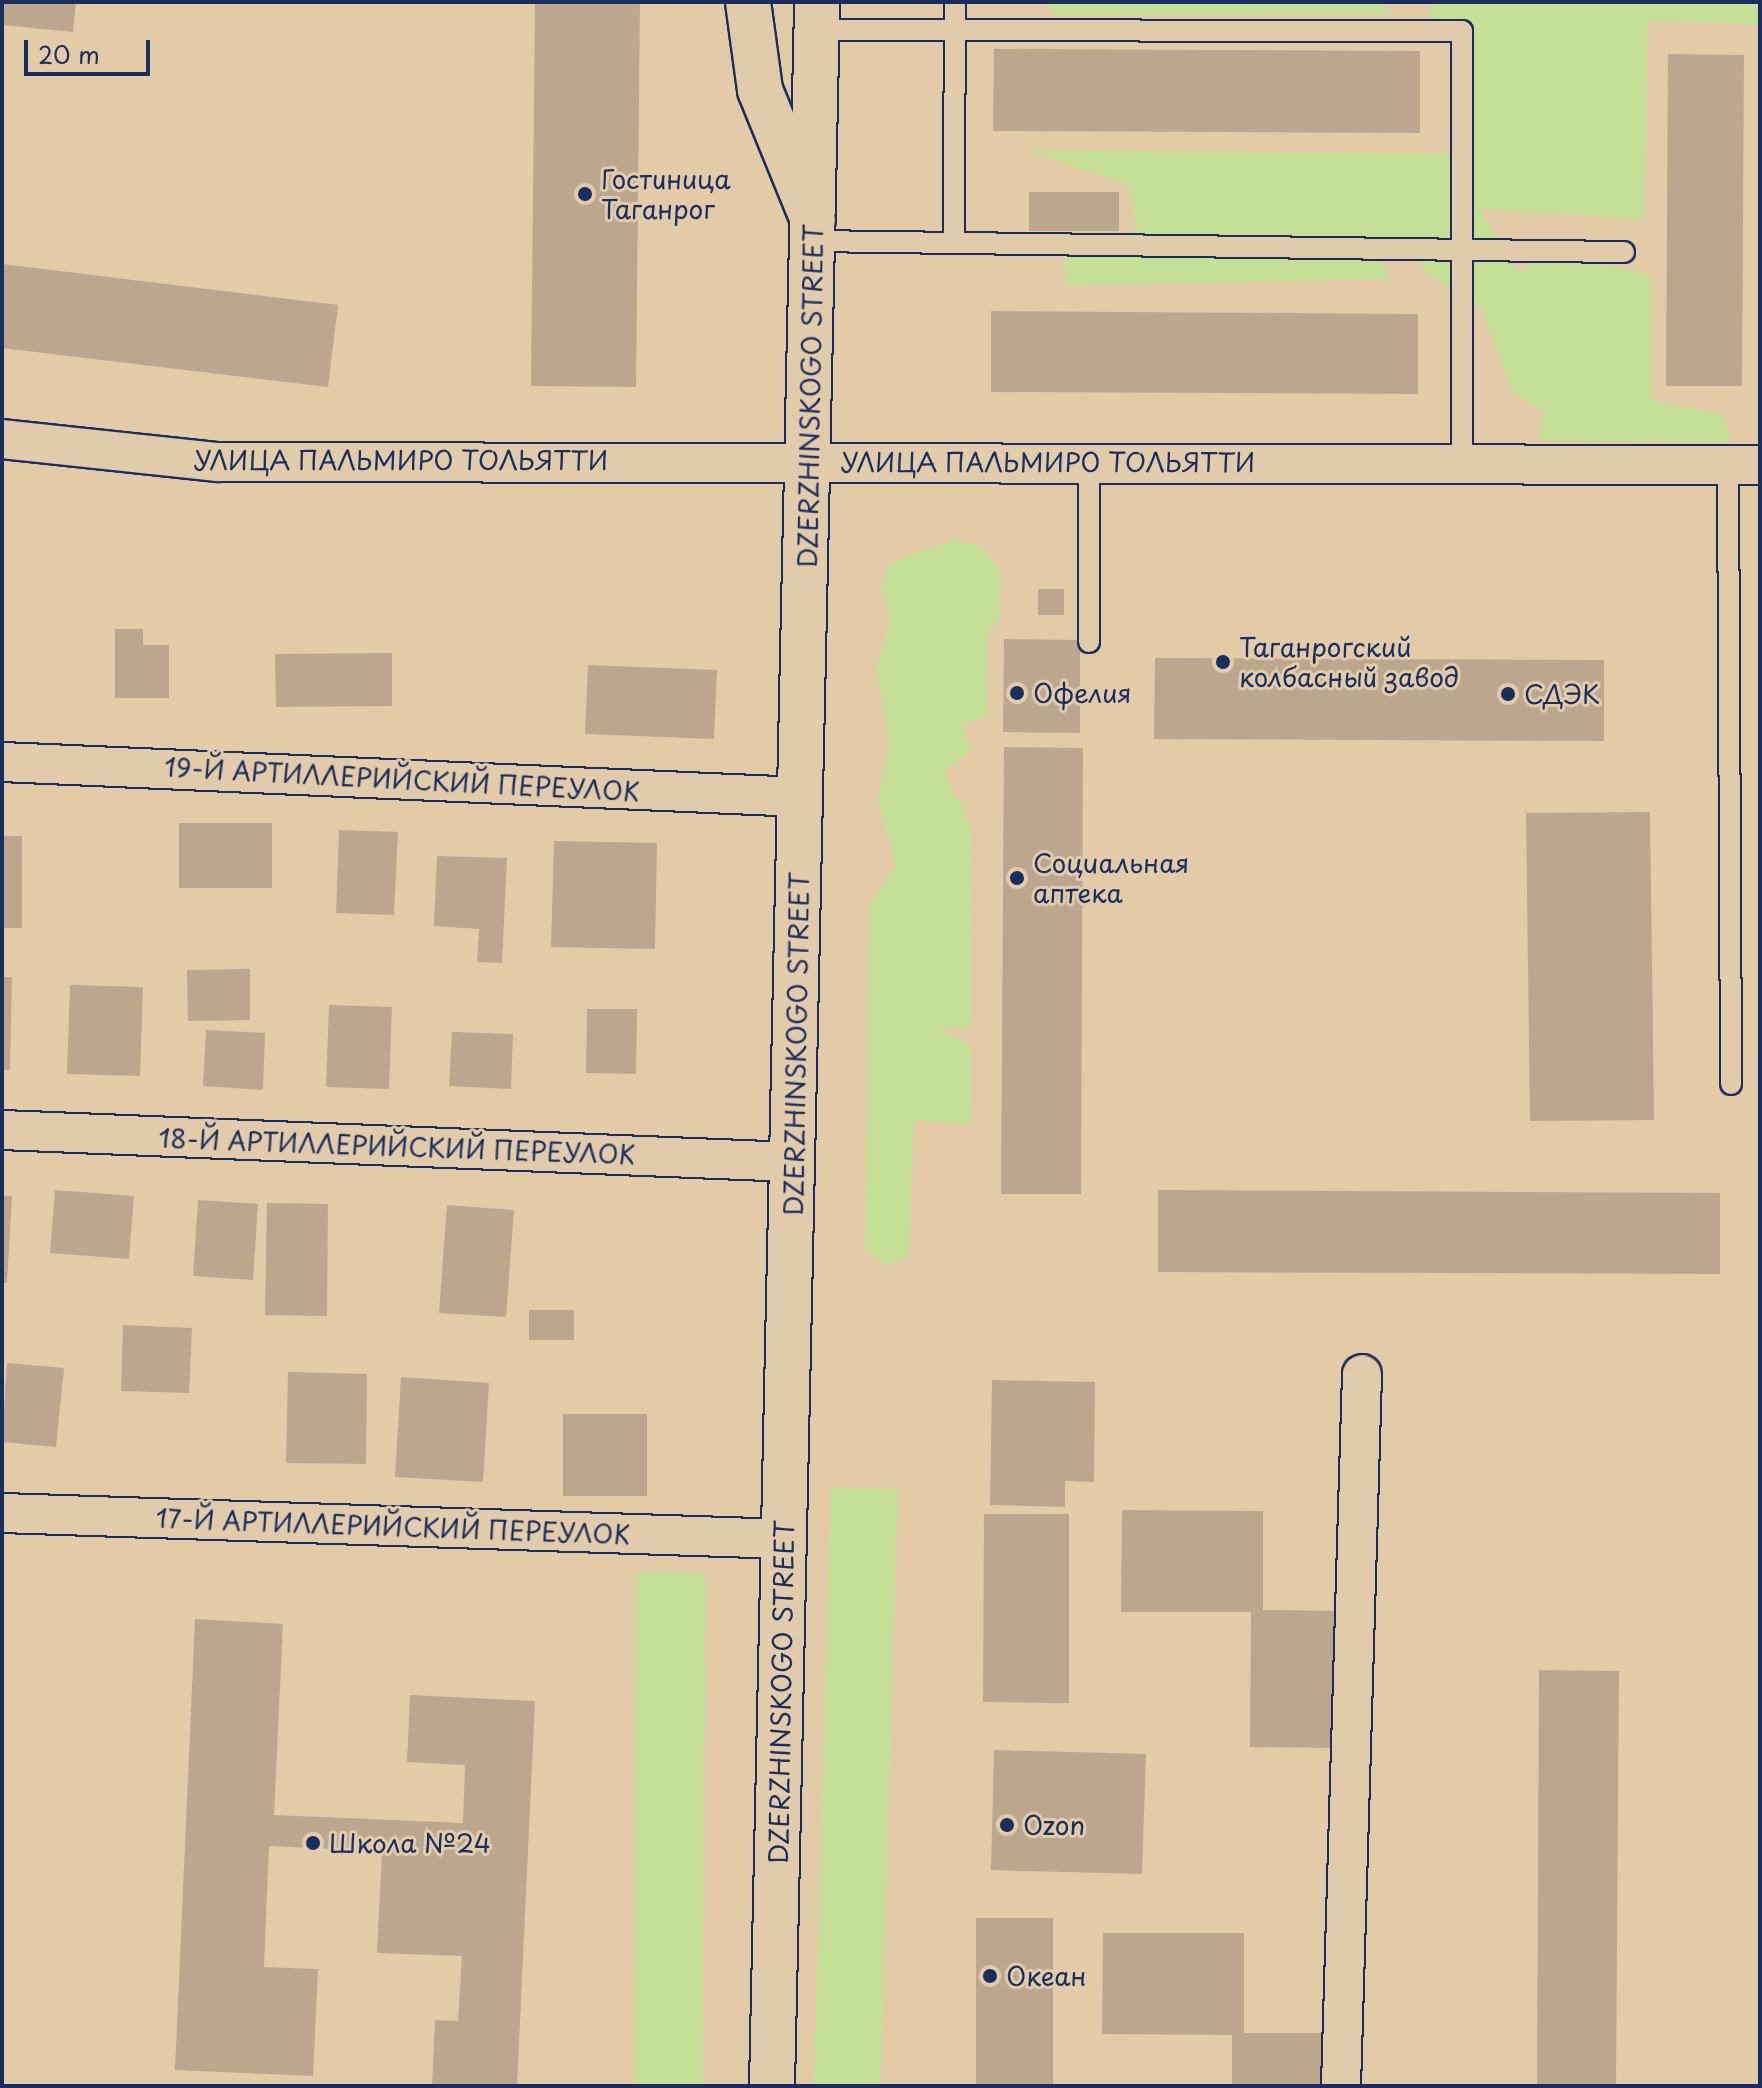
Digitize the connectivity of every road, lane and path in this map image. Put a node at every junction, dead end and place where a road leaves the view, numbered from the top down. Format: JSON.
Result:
{"nodes":[{"id":1,"x":748,"y":2,"type":"edge"},
{"id":2,"x":955,"y":2,"type":"edge"},
{"id":3,"x":816,"y":16,"type":"edge"},
{"id":4,"x":955,"y":31,"type":"junction"},
{"id":5,"x":812,"y":231,"type":"junction"},
{"id":6,"x":954,"y":243,"type":"junction"},
{"id":7,"x":1462,"y":249,"type":"junction"},
{"id":8,"x":1624,"y":252,"type":"dead end"},
{"id":9,"x":2,"y":439,"type":"edge"},
{"id":10,"x":809,"y":462,"type":"junction"},
{"id":11,"x":1089,"y":462,"type":"junction"},
{"id":12,"x":1462,"y":464,"type":"junction"},
{"id":13,"x":1744,"y":465,"type":"edge"},
{"id":14,"x":1089,"y":642,"type":"dead end"},
{"id":15,"x":2,"y":762,"type":"edge"},
{"id":16,"x":801,"y":797,"type":"junction"},
{"id":17,"x":1731,"y":1084,"type":"dead end"},
{"id":18,"x":2,"y":1130,"type":"edge"},
{"id":19,"x":793,"y":1162,"type":"junction"},
{"id":20,"x":1362,"y":1374,"type":"dead end"},
{"id":21,"x":2,"y":1513,"type":"edge"},
{"id":22,"x":784,"y":1539,"type":"junction"},
{"id":23,"x":772,"y":2086,"type":"edge"},
{"id":24,"x":1341,"y":2086,"type":"edge"}],
"edges":[{"from":1,"to":5,"type":"main road"},
{"from":2,"to":4,"type":"lane"},
{"from":3,"to":4,"type":"lane"},
{"from":3,"to":5,"type":"main road","name":"DZERZHINSKOGO STREET"},
{"from":4,"to":6,"type":"lane"},
{"from":4,"to":7,"type":"lane"},
{"from":5,"to":6,"type":"lane"},
{"from":5,"to":10,"type":"main road","name":"DZERZHINSKOGO STREET"},
{"from":6,"to":7,"type":"lane"},
{"from":7,"to":8,"type":"lane"},
{"from":7,"to":12,"type":"lane"},
{"from":9,"to":10,"type":"street","name":"УЛИЦА ПАЛЬМИРО ТОЛЬЯТТИ"},
{"from":10,"to":11,"type":"street","name":"УЛИЦА ПАЛЬМИРО ТОЛЬЯТТИ"},
{"from":10,"to":16,"type":"main road","name":"DZERZHINSKOGO STREET"},
{"from":11,"to":12,"type":"street","name":"УЛИЦА ПАЛЬМИРО ТОЛЬЯТТИ"},
{"from":11,"to":14,"type":"lane"},
{"from":12,"to":13,"type":"street","name":"УЛИЦА ПАЛЬМИРО ТОЛЬЯТТИ"},
{"from":13,"to":17,"type":"lane"},
{"from":15,"to":16,"type":"street","name":"19-Й АРТИЛЛЕРИЙСКИЙ ПЕРЕУЛОК"},
{"from":16,"to":19,"type":"main road","name":"DZERZHINSKOGO STREET"},
{"from":18,"to":19,"type":"street","name":"18-Й АРТИЛЛЕРИЙСКИЙ ПЕРЕУЛОК"},
{"from":19,"to":22,"type":"main road","name":"DZERZHINSKOGO STREET"},
{"from":20,"to":24,"type":"street"},
{"from":21,"to":22,"type":"street","name":"17-Й АРТИЛЛЕРИЙСКИЙ ПЕРЕУЛОК"},
{"from":22,"to":23,"type":"main road","name":"DZERZHINSKOGO STREET"}]}
